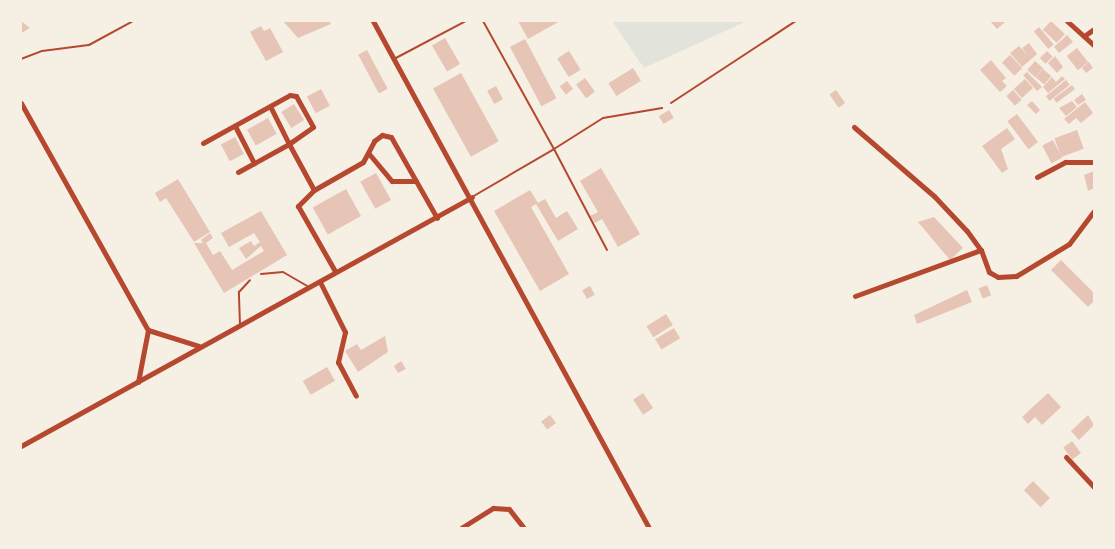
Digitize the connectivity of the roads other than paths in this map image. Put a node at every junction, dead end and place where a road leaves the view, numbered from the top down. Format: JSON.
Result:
{"nodes":[{"id":1,"x":133,"y":21,"type":"edge"},
{"id":2,"x":373,"y":21,"type":"edge"},
{"id":3,"x":466,"y":21,"type":"edge"},
{"id":4,"x":483,"y":21,"type":"edge"},
{"id":5,"x":796,"y":21,"type":"edge"},
{"id":6,"x":1067,"y":21,"type":"edge"},
{"id":7,"x":1094,"y":29,"type":"edge"},
{"id":8,"x":1084,"y":36,"type":"junction"},
{"id":9,"x":1094,"y":45,"type":"edge"},
{"id":10,"x":21,"y":59,"type":"edge"},
{"id":11,"x":394,"y":59,"type":"junction"},
{"id":12,"x":671,"y":103,"type":"dead end"},
{"id":13,"x":21,"y":104,"type":"edge"},
{"id":14,"x":270,"y":106,"type":"junction"},
{"id":15,"x":662,"y":108,"type":"dead end"},
{"id":16,"x":235,"y":126,"type":"junction"},
{"id":17,"x":854,"y":127,"type":"dead end"},
{"id":18,"x":203,"y":143,"type":"dead end"},
{"id":19,"x":289,"y":144,"type":"junction"},
{"id":20,"x":554,"y":149,"type":"junction"},
{"id":21,"x":370,"y":154,"type":"junction"},
{"id":22,"x":1094,"y":162,"type":"edge"},
{"id":23,"x":254,"y":163,"type":"junction"},
{"id":24,"x":238,"y":172,"type":"dead end"},
{"id":25,"x":1037,"y":177,"type":"dead end"},
{"id":26,"x":416,"y":181,"type":"junction"},
{"id":27,"x":314,"y":190,"type":"junction"},
{"id":28,"x":472,"y":198,"type":"junction"},
{"id":29,"x":1094,"y":211,"type":"edge"},
{"id":30,"x":437,"y":218,"type":"junction"},
{"id":31,"x":607,"y":250,"type":"dead end"},
{"id":32,"x":981,"y":250,"type":"junction"},
{"id":33,"x":335,"y":271,"type":"junction"},
{"id":34,"x":261,"y":274,"type":"dead end"},
{"id":35,"x":250,"y":280,"type":"dead end"},
{"id":36,"x":320,"y":282,"type":"junction"},
{"id":37,"x":310,"y":288,"type":"junction"},
{"id":38,"x":855,"y":296,"type":"dead end"},
{"id":39,"x":240,"y":325,"type":"junction"},
{"id":40,"x":148,"y":330,"type":"junction"},
{"id":41,"x":199,"y":346,"type":"junction"},
{"id":42,"x":138,"y":382,"type":"junction"},
{"id":43,"x":356,"y":396,"type":"dead end"},
{"id":44,"x":21,"y":446,"type":"edge"},
{"id":45,"x":1066,"y":458,"type":"dead end"},
{"id":46,"x":1094,"y":487,"type":"edge"},
{"id":47,"x":461,"y":528,"type":"edge"},
{"id":48,"x":524,"y":528,"type":"edge"},
{"id":49,"x":650,"y":528,"type":"edge"}],
"edges":[{"from":1,"to":10,"type":"lane"},
{"from":2,"to":11,"type":"street"},
{"from":3,"to":11,"type":"lane"},
{"from":4,"to":20,"type":"lane"},
{"from":5,"to":12,"type":"lane"},
{"from":6,"to":8,"type":"street"},
{"from":7,"to":8,"type":"street"},
{"from":8,"to":9,"type":"street"},
{"from":11,"to":28,"type":"street"},
{"from":13,"to":40,"type":"street"},
{"from":14,"to":16,"type":"street"},
{"from":14,"to":19,"type":"street"},
{"from":14,"to":19,"type":"street"},
{"from":15,"to":20,"type":"lane"},
{"from":16,"to":18,"type":"street"},
{"from":16,"to":23,"type":"street"},
{"from":17,"to":32,"type":"street"},
{"from":19,"to":23,"type":"street"},
{"from":19,"to":27,"type":"street"},
{"from":20,"to":28,"type":"lane"},
{"from":20,"to":31,"type":"lane"},
{"from":21,"to":26,"type":"street"},
{"from":21,"to":26,"type":"street"},
{"from":21,"to":27,"type":"street"},
{"from":22,"to":25,"type":"street"},
{"from":23,"to":24,"type":"street"},
{"from":26,"to":30,"type":"street"},
{"from":27,"to":33,"type":"street"},
{"from":28,"to":30,"type":"street"},
{"from":28,"to":49,"type":"street"},
{"from":29,"to":32,"type":"street"},
{"from":30,"to":33,"type":"street"},
{"from":32,"to":38,"type":"street"},
{"from":33,"to":36,"type":"street"},
{"from":34,"to":37,"type":"lane"},
{"from":35,"to":39,"type":"lane"},
{"from":36,"to":37,"type":"street"},
{"from":36,"to":43,"type":"street"},
{"from":37,"to":39,"type":"street"},
{"from":39,"to":41,"type":"street"},
{"from":40,"to":41,"type":"street"},
{"from":40,"to":42,"type":"street"},
{"from":41,"to":42,"type":"street"},
{"from":42,"to":44,"type":"street"},
{"from":45,"to":46,"type":"street"},
{"from":47,"to":48,"type":"street"}]}
